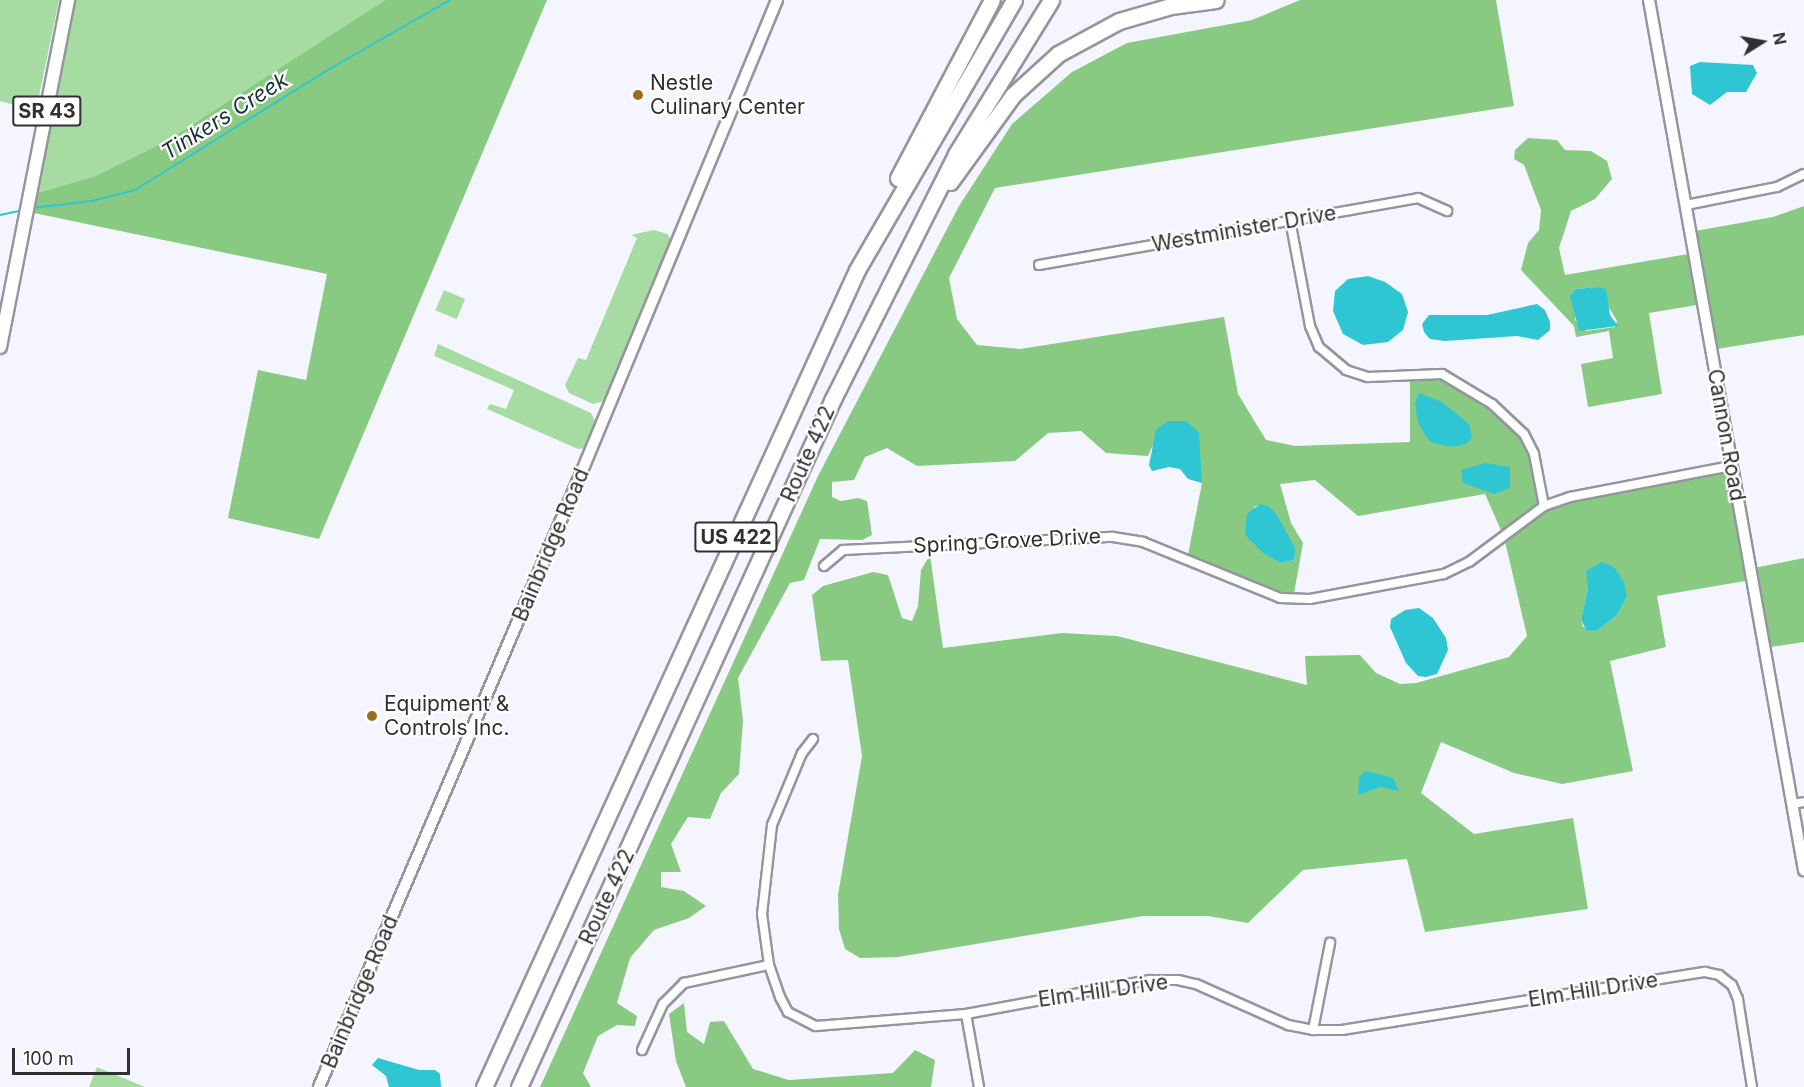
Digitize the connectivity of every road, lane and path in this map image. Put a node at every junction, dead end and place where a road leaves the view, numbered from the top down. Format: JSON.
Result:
{"nodes":[{"id":1,"x":70,"y":0,"type":"edge"},
{"id":2,"x":777,"y":0,"type":"edge"},
{"id":3,"x":992,"y":0,"type":"edge"},
{"id":4,"x":1014,"y":0,"type":"edge"},
{"id":5,"x":1051,"y":0,"type":"edge"},
{"id":6,"x":1216,"y":0,"type":"edge"},
{"id":7,"x":1649,"y":0,"type":"edge"},
{"id":8,"x":1804,"y":174,"type":"edge"},
{"id":9,"x":1686,"y":205,"type":"junction"},
{"id":10,"x":1447,"y":211,"type":"dead end"},
{"id":11,"x":1290,"y":220,"type":"junction"},
{"id":12,"x":1039,"y":265,"type":"dead end"},
{"id":13,"x":857,"y":270,"type":"junction"},
{"id":14,"x":864,"y":336,"type":"junction"},
{"id":15,"x":0,"y":339,"type":"edge"},
{"id":16,"x":1731,"y":466,"type":"junction"},
{"id":17,"x":1544,"y":506,"type":"junction"},
{"id":18,"x":824,"y":566,"type":"dead end"},
{"id":19,"x":813,"y":739,"type":"dead end"},
{"id":20,"x":1804,"y":802,"type":"edge"},
{"id":21,"x":1792,"y":804,"type":"junction"},
{"id":22,"x":1804,"y":870,"type":"edge"},
{"id":23,"x":1330,"y":943,"type":"dead end"},
{"id":24,"x":769,"y":964,"type":"junction"},
{"id":25,"x":966,"y":1014,"type":"junction"},
{"id":26,"x":1314,"y":1030,"type":"junction"},
{"id":27,"x":642,"y":1050,"type":"dead end"},
{"id":28,"x":319,"y":1087,"type":"edge"},
{"id":29,"x":484,"y":1087,"type":"edge"},
{"id":30,"x":519,"y":1087,"type":"edge"},
{"id":31,"x":979,"y":1087,"type":"edge"},
{"id":32,"x":1752,"y":1087,"type":"edge"}],
"edges":[{"from":1,"to":15,"type":"main road","number":"SR 43"},
{"from":2,"to":28,"type":"street","name":"Bainbridge Road"},
{"from":3,"to":13,"type":"highway"},
{"from":4,"to":13,"type":"highway","name":"Route 422","number":"US 422"},
{"from":5,"to":14,"type":"highway","name":"Route 422","number":"US 422"},
{"from":6,"to":14,"type":"highway"},
{"from":7,"to":9,"type":"street","name":"Cannon Road"},
{"from":8,"to":9,"type":"street"},
{"from":9,"to":16,"type":"street","name":"Cannon Road"},
{"from":10,"to":11,"type":"street","name":"Westminister Drive"},
{"from":11,"to":12,"type":"street","name":"Westminister Drive"},
{"from":11,"to":17,"type":"street"},
{"from":13,"to":29,"type":"highway","name":"Route 422","number":"US 422"},
{"from":14,"to":30,"type":"highway","name":"Route 422","number":"US 422"},
{"from":16,"to":17,"type":"street","name":"Spring Grove Drive"},
{"from":16,"to":21,"type":"street","name":"Cannon Road"},
{"from":17,"to":18,"type":"street","name":"Spring Grove Drive"},
{"from":19,"to":24,"type":"street","name":"Elm Hill Drive"},
{"from":20,"to":21,"type":"street"},
{"from":21,"to":22,"type":"street","name":"Cannon Road"},
{"from":23,"to":26,"type":"street"},
{"from":24,"to":25,"type":"street","name":"Elm Hill Drive"},
{"from":24,"to":27,"type":"street"},
{"from":25,"to":26,"type":"street","name":"Elm Hill Drive"},
{"from":25,"to":31,"type":"street"},
{"from":26,"to":32,"type":"street","name":"Elm Hill Drive"}]}
